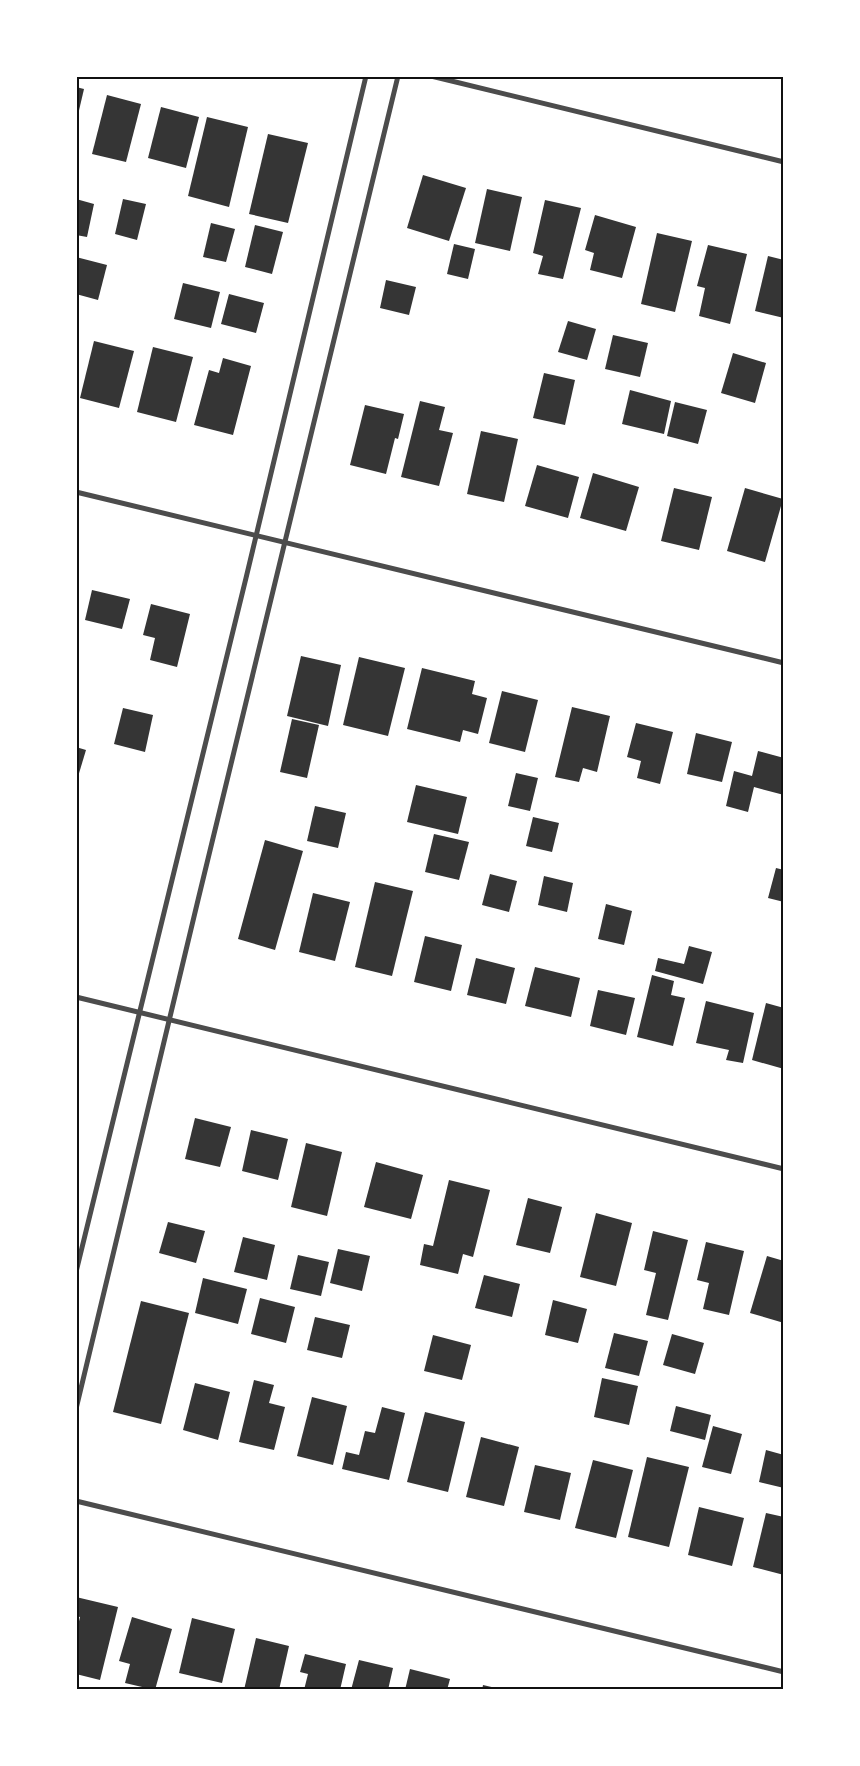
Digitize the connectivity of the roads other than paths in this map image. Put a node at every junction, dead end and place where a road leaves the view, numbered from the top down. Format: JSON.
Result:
{"nodes":[{"id":1,"x":366,"y":76,"type":"edge"},
{"id":2,"x":398,"y":76,"type":"edge"},
{"id":3,"x":430,"y":76,"type":"edge"},
{"id":4,"x":784,"y":162,"type":"edge"},
{"id":5,"x":76,"y":492,"type":"edge"},
{"id":6,"x":257,"y":535,"type":"junction"},
{"id":7,"x":286,"y":542,"type":"junction"},
{"id":8,"x":784,"y":663,"type":"edge"},
{"id":9,"x":76,"y":997,"type":"edge"},
{"id":10,"x":140,"y":1013,"type":"junction"},
{"id":11,"x":168,"y":1020,"type":"junction"},
{"id":12,"x":784,"y":1169,"type":"edge"},
{"id":13,"x":76,"y":1272,"type":"edge"},
{"id":14,"x":76,"y":1409,"type":"edge"},
{"id":15,"x":76,"y":1501,"type":"edge"},
{"id":16,"x":784,"y":1672,"type":"edge"}],
"edges":[{"from":1,"to":6,"type":"street"},
{"from":2,"to":7,"type":"street"},
{"from":3,"to":4,"type":"street"},
{"from":5,"to":6,"type":"street"},
{"from":6,"to":7,"type":"street"},
{"from":6,"to":10,"type":"street"},
{"from":7,"to":8,"type":"street"},
{"from":7,"to":11,"type":"street"},
{"from":9,"to":10,"type":"street"},
{"from":10,"to":11,"type":"street"},
{"from":10,"to":13,"type":"street"},
{"from":11,"to":12,"type":"street"},
{"from":11,"to":14,"type":"street"},
{"from":15,"to":16,"type":"street"}]}
